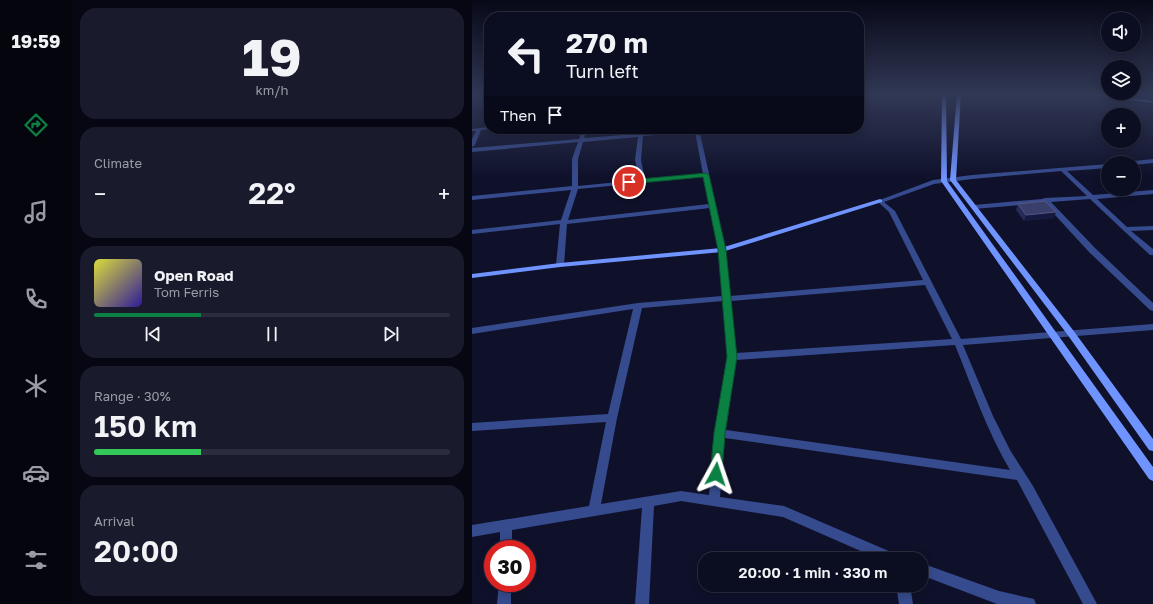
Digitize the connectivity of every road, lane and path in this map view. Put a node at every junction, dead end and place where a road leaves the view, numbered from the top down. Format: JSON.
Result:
{"nodes":[{"id":1,"x":944,"y":122,"type":"edge"},
{"id":2,"x":957,"y":122,"type":"edge"},
{"id":3,"x":484,"y":128,"type":"edge"},
{"id":4,"x":479,"y":129,"type":"junction"},
{"id":5,"x":472,"y":130,"type":"edge"},
{"id":6,"x":584,"y":134,"type":"edge"},
{"id":7,"x":650,"y":134,"type":"edge"},
{"id":8,"x":698,"y":134,"type":"edge"},
{"id":9,"x":640,"y":135,"type":"junction"},
{"id":10,"x":582,"y":140,"type":"junction"},
{"id":11,"x":472,"y":145,"type":"edge"},
{"id":12,"x":472,"y":150,"type":"edge"},
{"id":13,"x":1153,"y":161,"type":"edge"},
{"id":14,"x":1141,"y":162,"type":"edge"},
{"id":15,"x":1101,"y":167,"type":"edge"},
{"id":16,"x":1063,"y":170,"type":"junction"},
{"id":17,"x":706,"y":175,"type":"junction"},
{"id":18,"x":953,"y":180,"type":"junction"},
{"id":19,"x":642,"y":181,"type":"junction"},
{"id":20,"x":944,"y":181,"type":"junction"},
{"id":21,"x":576,"y":188,"type":"junction"},
{"id":22,"x":1153,"y":192,"type":"edge"},
{"id":23,"x":1091,"y":196,"type":"junction"},
{"id":24,"x":472,"y":198,"type":"edge"},
{"id":25,"x":1045,"y":200,"type":"junction"},
{"id":26,"x":880,"y":201,"type":"junction"},
{"id":27,"x":712,"y":206,"type":"junction"},
{"id":28,"x":974,"y":207,"type":"junction"},
{"id":29,"x":565,"y":222,"type":"junction"},
{"id":30,"x":1153,"y":228,"type":"edge"},
{"id":31,"x":1125,"y":230,"type":"junction"},
{"id":32,"x":472,"y":232,"type":"edge"},
{"id":33,"x":722,"y":250,"type":"junction"},
{"id":34,"x":1153,"y":253,"type":"edge"},
{"id":35,"x":560,"y":265,"type":"junction"},
{"id":36,"x":472,"y":276,"type":"edge"},
{"id":37,"x":927,"y":282,"type":"junction"},
{"id":38,"x":727,"y":299,"type":"junction"},
{"id":39,"x":638,"y":306,"type":"junction"},
{"id":40,"x":1153,"y":308,"type":"edge"},
{"id":41,"x":1153,"y":327,"type":"edge"},
{"id":42,"x":472,"y":331,"type":"edge"},
{"id":43,"x":1070,"y":332,"type":"junction"},
{"id":44,"x":1053,"y":334,"type":"junction"},
{"id":45,"x":958,"y":342,"type":"junction"},
{"id":46,"x":732,"y":357,"type":"junction"},
{"id":47,"x":612,"y":418,"type":"junction"},
{"id":48,"x":472,"y":426,"type":"edge"},
{"id":49,"x":720,"y":433,"type":"junction"},
{"id":50,"x":1153,"y":447,"type":"edge"},
{"id":51,"x":1021,"y":476,"type":"junction"},
{"id":52,"x":1153,"y":476,"type":"edge"},
{"id":53,"x":714,"y":501,"type":"junction"},
{"id":54,"x":648,"y":502,"type":"junction"},
{"id":55,"x":594,"y":511,"type":"junction"},
{"id":56,"x":506,"y":526,"type":"junction"},
{"id":57,"x":472,"y":531,"type":"edge"},
{"id":58,"x":506,"y":540,"type":"edge"},
{"id":59,"x":878,"y":552,"type":"edge"},
{"id":60,"x":928,"y":572,"type":"edge"},
{"id":61,"x":505,"y":592,"type":"edge"},
{"id":62,"x":904,"y":592,"type":"edge"},
{"id":63,"x":504,"y":604,"type":"edge"},
{"id":64,"x":642,"y":604,"type":"edge"},
{"id":65,"x":906,"y":604,"type":"edge"},
{"id":66,"x":1029,"y":604,"type":"edge"},
{"id":67,"x":1090,"y":604,"type":"edge"}],
"edges":[{"from":1,"to":20,"type":"main road"},
{"from":2,"to":18,"type":"main road"},
{"from":3,"to":4,"type":"street"},
{"from":4,"to":5,"type":"street"},
{"from":4,"to":11,"type":"street"},
{"from":6,"to":10,"type":"street"},
{"from":7,"to":9,"type":"street"},
{"from":8,"to":17,"type":"street"},
{"from":9,"to":10,"type":"street"},
{"from":9,"to":19,"type":"street"},
{"from":10,"to":12,"type":"street"},
{"from":10,"to":21,"type":"street"},
{"from":13,"to":14,"type":"street"},
{"from":15,"to":16,"type":"street"},
{"from":16,"to":18,"type":"street"},
{"from":16,"to":23,"type":"street"},
{"from":17,"to":19,"type":"street"},
{"from":17,"to":27,"type":"street"},
{"from":18,"to":20,"type":"street"},
{"from":18,"to":28,"type":"main road"},
{"from":19,"to":21,"type":"street"},
{"from":20,"to":26,"type":"street"},
{"from":20,"to":44,"type":"main road"},
{"from":21,"to":24,"type":"street"},
{"from":21,"to":29,"type":"street"},
{"from":22,"to":23,"type":"street"},
{"from":23,"to":25,"type":"street"},
{"from":23,"to":31,"type":"street"},
{"from":25,"to":28,"type":"street"},
{"from":25,"to":40,"type":"street"},
{"from":26,"to":33,"type":"main road"},
{"from":26,"to":37,"type":"street"},
{"from":27,"to":29,"type":"street"},
{"from":27,"to":33,"type":"street"},
{"from":28,"to":43,"type":"main road"},
{"from":29,"to":32,"type":"street"},
{"from":29,"to":35,"type":"street"},
{"from":30,"to":31,"type":"street"},
{"from":31,"to":34,"type":"street"},
{"from":33,"to":35,"type":"main road"},
{"from":33,"to":38,"type":"street"},
{"from":35,"to":36,"type":"main road"},
{"from":37,"to":38,"type":"street"},
{"from":37,"to":45,"type":"street"},
{"from":38,"to":39,"type":"street"},
{"from":38,"to":46,"type":"street"},
{"from":39,"to":42,"type":"street"},
{"from":39,"to":47,"type":"street"},
{"from":41,"to":43,"type":"street"},
{"from":43,"to":44,"type":"street"},
{"from":43,"to":50,"type":"main road"},
{"from":44,"to":45,"type":"street"},
{"from":44,"to":52,"type":"main road"},
{"from":45,"to":46,"type":"street"},
{"from":45,"to":51,"type":"street"},
{"from":46,"to":49,"type":"street"},
{"from":47,"to":48,"type":"street"},
{"from":47,"to":55,"type":"street"},
{"from":49,"to":51,"type":"street"},
{"from":49,"to":53,"type":"street"},
{"from":51,"to":67,"type":"street"},
{"from":53,"to":54,"type":"street"},
{"from":53,"to":59,"type":"street"},
{"from":54,"to":55,"type":"street"},
{"from":54,"to":64,"type":"street"},
{"from":55,"to":56,"type":"street"},
{"from":56,"to":57,"type":"street"},
{"from":56,"to":58,"type":"street"},
{"from":60,"to":66,"type":"street"},
{"from":61,"to":63,"type":"street"},
{"from":62,"to":65,"type":"street"}]}
